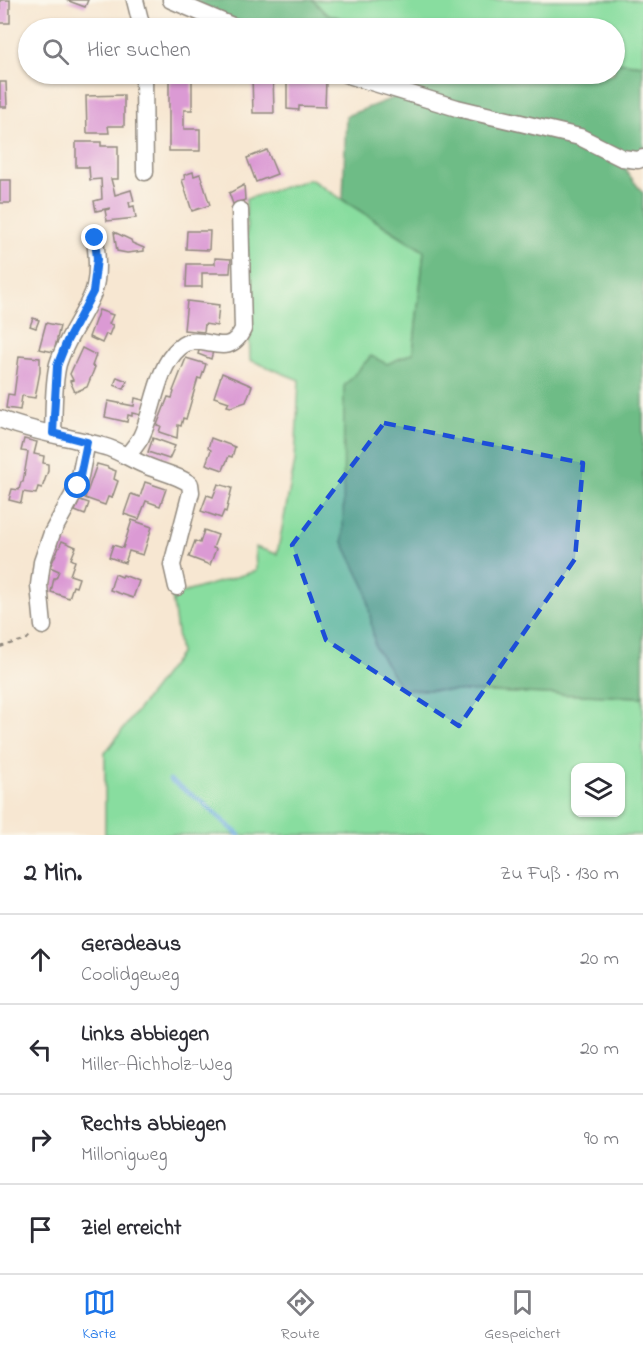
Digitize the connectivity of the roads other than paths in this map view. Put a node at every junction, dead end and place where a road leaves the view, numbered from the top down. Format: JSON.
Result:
{"nodes":[{"id":1,"x":135,"y":0,"type":"edge"},
{"id":2,"x":171,"y":0,"type":"edge"},
{"id":3,"x":140,"y":18,"type":"edge"},
{"id":4,"x":213,"y":18,"type":"edge"},
{"id":5,"x":144,"y":84,"type":"edge"},
{"id":6,"x":378,"y":84,"type":"edge"},
{"id":7,"x":641,"y":163,"type":"edge"},
{"id":8,"x":145,"y":172,"type":"dead end"},
{"id":9,"x":240,"y":210,"type":"dead end"},
{"id":10,"x":95,"y":238,"type":"dead end"},
{"id":11,"x":0,"y":418,"type":"edge"},
{"id":12,"x":53,"y":433,"type":"junction"},
{"id":13,"x":87,"y":442,"type":"junction"},
{"id":14,"x":127,"y":456,"type":"junction"},
{"id":15,"x":177,"y":587,"type":"dead end"},
{"id":16,"x":43,"y":626,"type":"road end"}],
"edges":[{"from":1,"to":3,"type":"street"},
{"from":2,"to":4,"type":"street"},
{"from":5,"to":8,"type":"street"},
{"from":6,"to":7,"type":"street"},
{"from":9,"to":14,"type":"street"},
{"from":10,"to":12,"type":"street"},
{"from":11,"to":12,"type":"street"},
{"from":12,"to":13,"type":"street"},
{"from":13,"to":14,"type":"street"},
{"from":13,"to":16,"type":"street"},
{"from":14,"to":15,"type":"street"}]}
